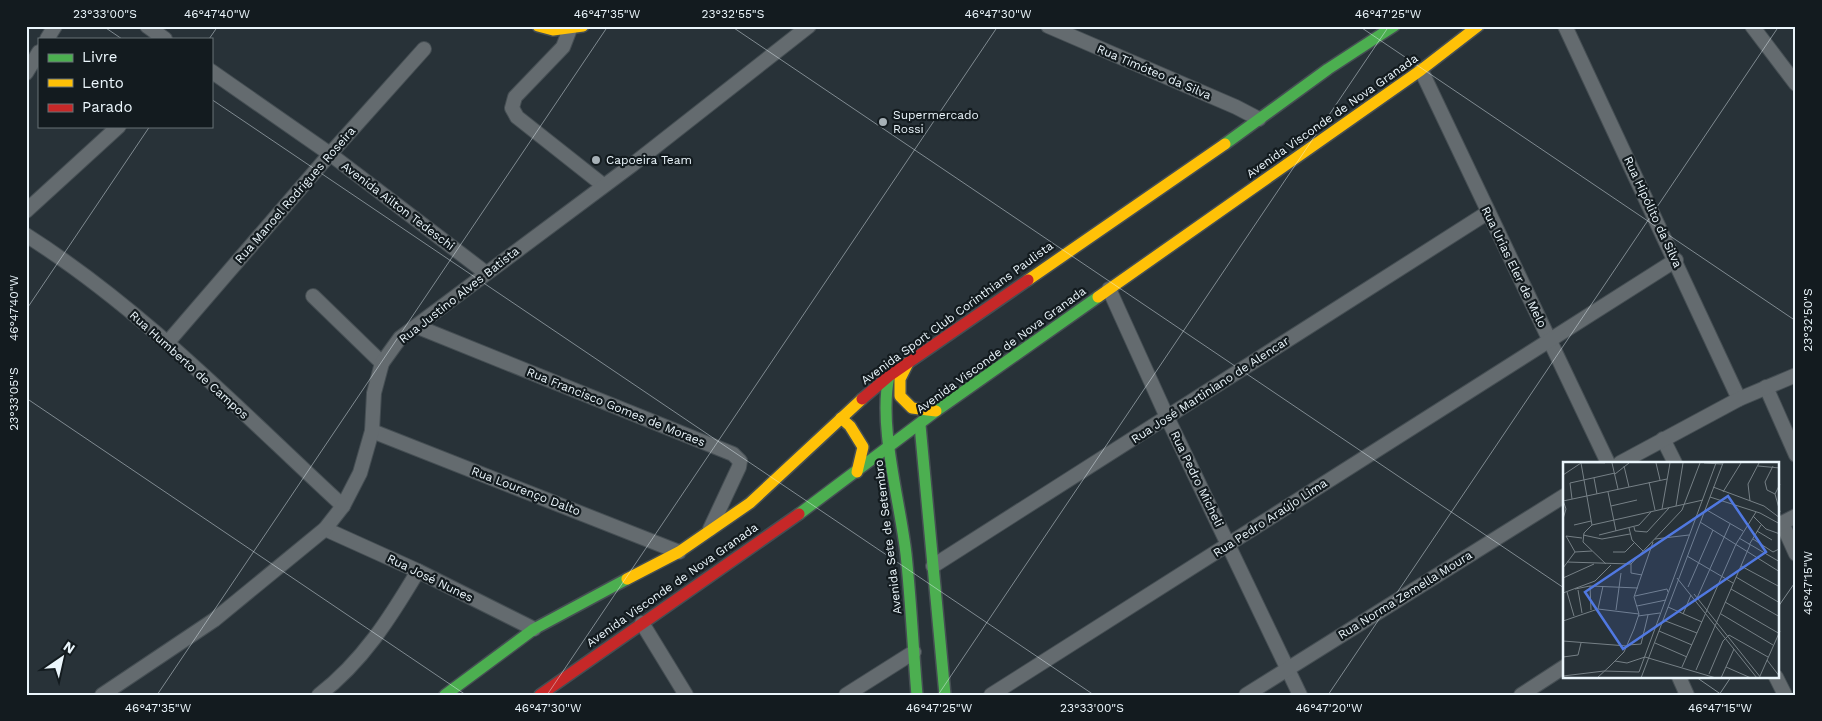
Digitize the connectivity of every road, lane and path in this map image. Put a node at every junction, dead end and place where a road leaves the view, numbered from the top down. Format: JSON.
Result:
{"nodes":[{"id":1,"x":54,"y":26,"type":"edge"},
{"id":2,"x":147,"y":26,"type":"edge"},
{"id":3,"x":538,"y":26,"type":"edge"},
{"id":4,"x":809,"y":26,"type":"edge"},
{"id":5,"x":1048,"y":26,"type":"edge"},
{"id":6,"x":1394,"y":26,"type":"edge"},
{"id":7,"x":1478,"y":26,"type":"edge"},
{"id":8,"x":1566,"y":26,"type":"edge"},
{"id":9,"x":1752,"y":26,"type":"edge"},
{"id":10,"x":576,"y":28,"type":"edge"},
{"id":11,"x":48,"y":38,"type":"edge"},
{"id":12,"x":164,"y":38,"type":"edge"},
{"id":13,"x":424,"y":49,"type":"dead end"},
{"id":14,"x":38,"y":54,"type":"edge"},
{"id":15,"x":1421,"y":70,"type":"junction"},
{"id":16,"x":212,"y":72,"type":"edge"},
{"id":17,"x":26,"y":73,"type":"edge"},
{"id":18,"x":1796,"y":84,"type":"edge"},
{"id":19,"x":1259,"y":119,"type":"junction"},
{"id":20,"x":117,"y":128,"type":"edge"},
{"id":21,"x":330,"y":154,"type":"junction"},
{"id":22,"x":603,"y":186,"type":"junction"},
{"id":23,"x":26,"y":211,"type":"edge"},
{"id":24,"x":1487,"y":213,"type":"junction"},
{"id":25,"x":26,"y":235,"type":"edge"},
{"id":26,"x":1676,"y":260,"type":"junction"},
{"id":27,"x":486,"y":273,"type":"junction"},
{"id":28,"x":1109,"y":290,"type":"junction"},
{"id":29,"x":313,"y":296,"type":"dead end"},
{"id":30,"x":418,"y":327,"type":"junction"},
{"id":31,"x":1548,"y":340,"type":"junction"},
{"id":32,"x":168,"y":342,"type":"junction"},
{"id":33,"x":382,"y":363,"type":"junction"},
{"id":34,"x":908,"y":363,"type":"junction"},
{"id":35,"x":1796,"y":375,"type":"edge"},
{"id":36,"x":889,"y":376,"type":"junction"},
{"id":37,"x":1766,"y":387,"type":"junction"},
{"id":38,"x":1739,"y":399,"type":"junction"},
{"id":39,"x":936,"y":411,"type":"junction"},
{"id":40,"x":1167,"y":417,"type":"junction"},
{"id":41,"x":841,"y":418,"type":"junction"},
{"id":42,"x":920,"y":425,"type":"junction"},
{"id":43,"x":372,"y":431,"type":"junction"},
{"id":44,"x":1664,"y":439,"type":"junction"},
{"id":45,"x":891,"y":446,"type":"junction"},
{"id":46,"x":1796,"y":455,"type":"edge"},
{"id":47,"x":1607,"y":462,"type":"edge"},
{"id":48,"x":1624,"y":462,"type":"edge"},
{"id":49,"x":1673,"y":462,"type":"edge"},
{"id":50,"x":857,"y":472,"type":"junction"},
{"id":51,"x":1563,"y":497,"type":"edge"},
{"id":52,"x":343,"y":506,"type":"junction"},
{"id":53,"x":1796,"y":516,"type":"edge"},
{"id":54,"x":1780,"y":524,"type":"edge"},
{"id":55,"x":325,"y":529,"type":"junction"},
{"id":56,"x":709,"y":531,"type":"junction"},
{"id":57,"x":1230,"y":544,"type":"junction"},
{"id":58,"x":679,"y":552,"type":"junction"},
{"id":59,"x":1796,"y":554,"type":"edge"},
{"id":60,"x":933,"y":566,"type":"junction"},
{"id":61,"x":418,"y":571,"type":"junction"},
{"id":62,"x":642,"y":623,"type":"junction"},
{"id":63,"x":534,"y":629,"type":"junction"},
{"id":64,"x":914,"y":652,"type":"junction"},
{"id":65,"x":1563,"y":668,"type":"edge"},
{"id":66,"x":1288,"y":669,"type":"junction"},
{"id":67,"x":1679,"y":678,"type":"edge"},
{"id":68,"x":1776,"y":678,"type":"edge"},
{"id":69,"x":1524,"y":694,"type":"edge"},
{"id":70,"x":102,"y":695,"type":"edge"},
{"id":71,"x":319,"y":695,"type":"edge"},
{"id":72,"x":445,"y":695,"type":"edge"},
{"id":73,"x":540,"y":695,"type":"edge"},
{"id":74,"x":686,"y":695,"type":"edge"},
{"id":75,"x":846,"y":695,"type":"edge"},
{"id":76,"x":917,"y":695,"type":"edge"},
{"id":77,"x":945,"y":695,"type":"edge"},
{"id":78,"x":991,"y":695,"type":"edge"},
{"id":79,"x":1246,"y":695,"type":"edge"},
{"id":80,"x":1300,"y":695,"type":"edge"},
{"id":81,"x":1687,"y":695,"type":"edge"},
{"id":82,"x":1785,"y":695,"type":"edge"}],
"edges":[{"from":1,"to":11,"type":"street"},
{"from":2,"to":12,"type":"street"},
{"from":3,"to":10,"type":"main road"},
{"from":4,"to":22,"type":"street","name":"Rua Justino Alves Batista"},
{"from":5,"to":19,"type":"street","name":"Rua Timóteo da Silva"},
{"from":6,"to":19,"type":"main road","name":"Avenida Sport Club Corinthians Paulista"},
{"from":7,"to":15,"type":"main road","name":"Avenida Visconde de Nova Granada"},
{"from":8,"to":26,"type":"street","name":"Rua Hipólito da Silva"},
{"from":9,"to":18,"type":"street"},
{"from":10,"to":22,"type":"street"},
{"from":13,"to":21,"type":"street","name":"Rua Manoel Rodrigues Roseira"},
{"from":14,"to":17,"type":"street"},
{"from":15,"to":24,"type":"street","name":"Rua Urias Eler de Melo"},
{"from":15,"to":28,"type":"main road","name":"Avenida Visconde de Nova Granada"},
{"from":16,"to":21,"type":"street","name":"Avenida Ailton Tedeschi"},
{"from":19,"to":34,"type":"main road","name":"Avenida Sport Club Corinthians Paulista"},
{"from":20,"to":23,"type":"street"},
{"from":21,"to":27,"type":"street","name":"Avenida Ailton Tedeschi"},
{"from":21,"to":32,"type":"street","name":"Rua Manoel Rodrigues Roseira"},
{"from":22,"to":27,"type":"street","name":"Rua Justino Alves Batista"},
{"from":24,"to":31,"type":"street","name":"Rua Urias Eler de Melo"},
{"from":24,"to":40,"type":"street","name":"Rua José Martiniano de Alencar"},
{"from":25,"to":32,"type":"street","name":"Rua Humberto de Campos"},
{"from":26,"to":31,"type":"street","name":"Rua Pedro Araújo Lima"},
{"from":26,"to":38,"type":"street","name":"Rua Hipólito da Silva"},
{"from":27,"to":30,"type":"street","name":"Rua Justino Alves Batista"},
{"from":28,"to":39,"type":"main road","name":"Avenida Visconde de Nova Granada"},
{"from":28,"to":40,"type":"street","name":"Rua Pedro Micheli"},
{"from":29,"to":33,"type":"street"},
{"from":30,"to":33,"type":"street","name":"Rua Justino Alves Batista"},
{"from":30,"to":56,"type":"street","name":"Rua Francisco Gomes de Moraes"},
{"from":31,"to":47,"type":"street","name":"Rua Urias Eler de Melo"},
{"from":31,"to":57,"type":"street","name":"Rua Pedro Araújo Lima"},
{"from":32,"to":52,"type":"street","name":"Rua Humberto de Campos"},
{"from":33,"to":43,"type":"street","name":"Rua Justino Alves Batista"},
{"from":34,"to":36,"type":"main road","name":"Avenida Sport Club Corinthians Paulista"},
{"from":34,"to":39,"type":"main road"},
{"from":35,"to":37,"type":"street"},
{"from":36,"to":41,"type":"main road","name":"Avenida Sport Club Corinthians Paulista"},
{"from":36,"to":45,"type":"main road","name":"Avenida Sete de Setembro"},
{"from":37,"to":38,"type":"street"},
{"from":37,"to":46,"type":"street"},
{"from":38,"to":44,"type":"street"},
{"from":39,"to":42,"type":"main road","name":"Avenida Visconde de Nova Granada"},
{"from":40,"to":57,"type":"street","name":"Rua Pedro Micheli"},
{"from":40,"to":60,"type":"street","name":"Rua José Martiniano de Alencar"},
{"from":41,"to":50,"type":"main road"},
{"from":41,"to":56,"type":"main road","name":"Avenida Sport Club Corinthians Paulista"},
{"from":42,"to":45,"type":"main road","name":"Avenida Visconde de Nova Granada"},
{"from":42,"to":60,"type":"main road"},
{"from":43,"to":52,"type":"street","name":"Rua Justino Alves Batista"},
{"from":43,"to":58,"type":"street","name":"Rua Lourenço Dalto"},
{"from":44,"to":48,"type":"street"},
{"from":44,"to":49,"type":"street"},
{"from":45,"to":50,"type":"main road","name":"Avenida Visconde de Nova Granada"},
{"from":45,"to":64,"type":"main road","name":"Avenida Sete de Setembro"},
{"from":50,"to":62,"type":"main road","name":"Avenida Visconde de Nova Granada"},
{"from":51,"to":66,"type":"street","name":"Rua Norma Zemella Moura"},
{"from":52,"to":55,"type":"street","name":"Rua Justino Alves Batista"},
{"from":53,"to":54,"type":"street"},
{"from":54,"to":59,"type":"street"},
{"from":55,"to":61,"type":"street","name":"Rua José Nunes"},
{"from":55,"to":70,"type":"street","name":"Rua Justino Alves Batista"},
{"from":56,"to":58,"type":"main road","name":"Avenida Sport Club Corinthians Paulista"},
{"from":57,"to":66,"type":"street","name":"Rua Pedro Micheli"},
{"from":57,"to":78,"type":"street","name":"Rua Pedro Araújo Lima"},
{"from":58,"to":63,"type":"main road","name":"Avenida Sport Club Corinthians Paulista"},
{"from":60,"to":77,"type":"main road"},
{"from":61,"to":63,"type":"street","name":"Rua José Nunes"},
{"from":61,"to":71,"type":"street"},
{"from":62,"to":73,"type":"main road","name":"Avenida Visconde de Nova Granada"},
{"from":62,"to":74,"type":"street"},
{"from":63,"to":72,"type":"main road","name":"Avenida Sport Club Corinthians Paulista"},
{"from":64,"to":75,"type":"street"},
{"from":64,"to":76,"type":"main road","name":"Avenida Sete de Setembro"},
{"from":65,"to":69,"type":"street"},
{"from":66,"to":79,"type":"street","name":"Rua Norma Zemella Moura"},
{"from":66,"to":80,"type":"street","name":"Rua Pedro Micheli"},
{"from":67,"to":81,"type":"street"},
{"from":68,"to":82,"type":"street"}]}
